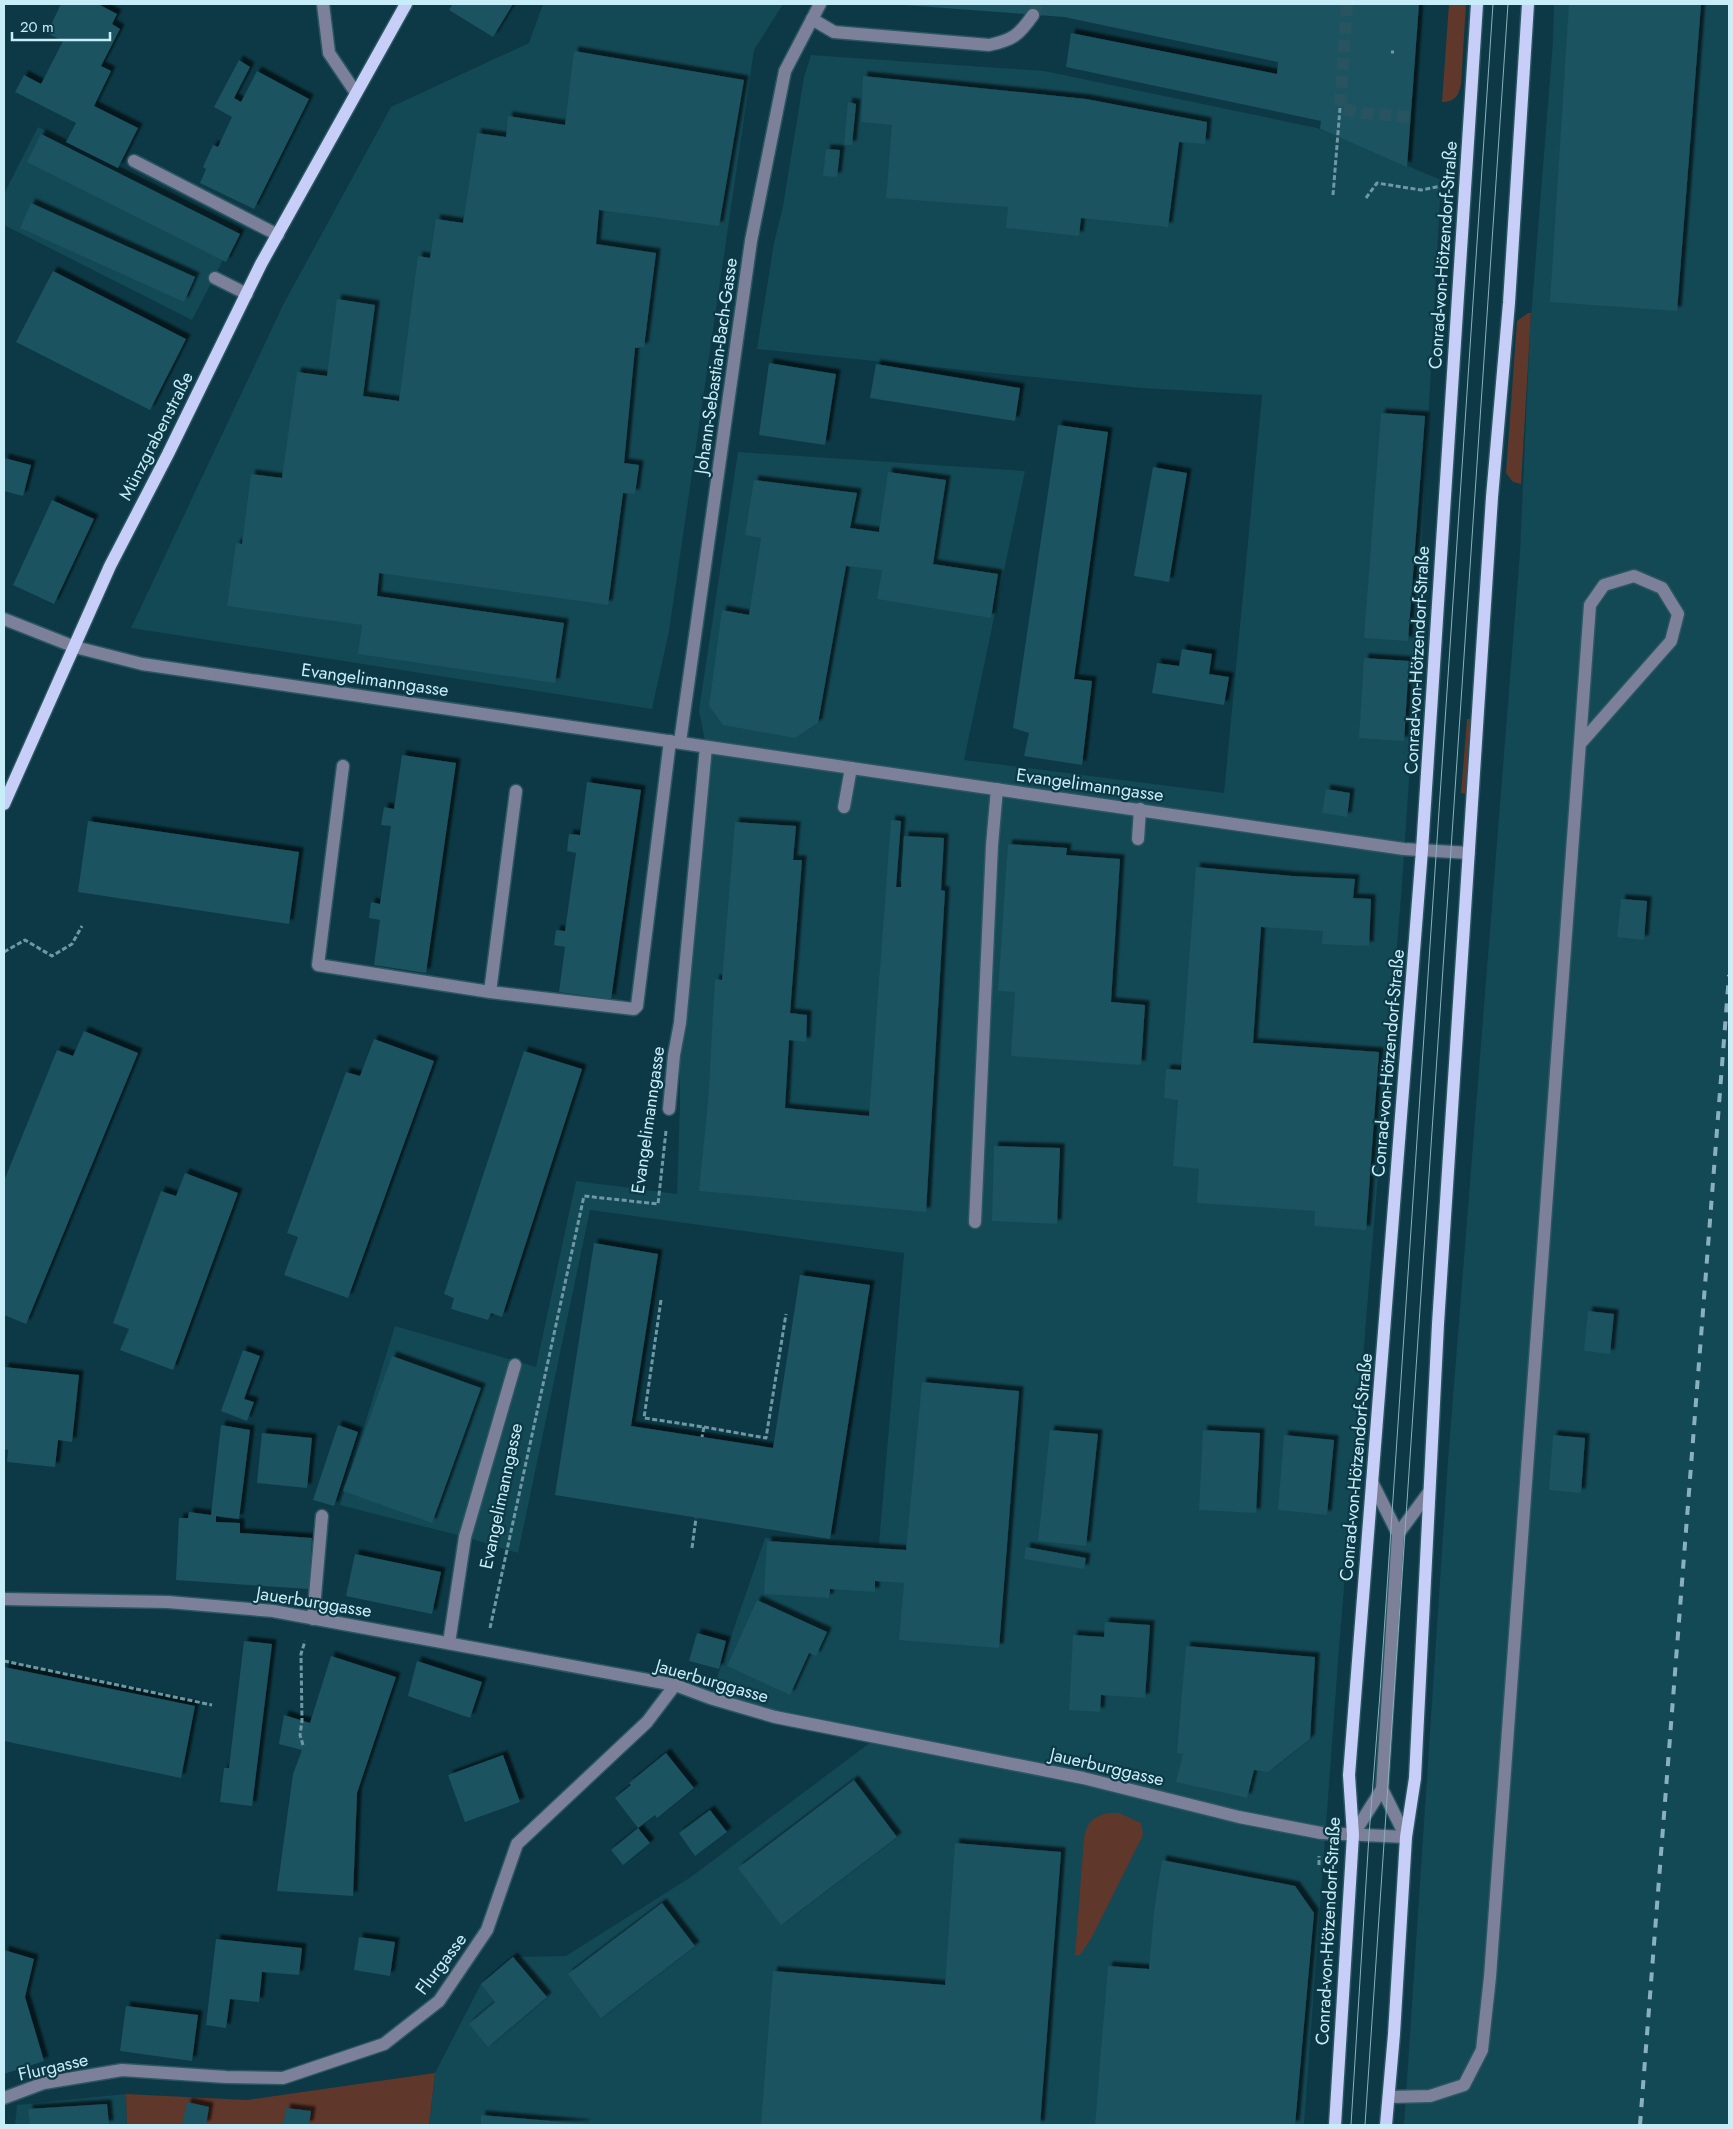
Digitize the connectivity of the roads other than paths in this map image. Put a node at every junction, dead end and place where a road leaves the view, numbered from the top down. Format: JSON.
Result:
{"nodes":[{"id":1,"x":323,"y":4,"type":"edge"},
{"id":2,"x":406,"y":4,"type":"edge"},
{"id":3,"x":820,"y":4,"type":"edge"},
{"id":4,"x":1477,"y":4,"type":"edge"},
{"id":5,"x":1528,"y":4,"type":"edge"},
{"id":6,"x":1033,"y":15,"type":"tunnel mouth"},
{"id":7,"x":812,"y":19,"type":"junction"},
{"id":8,"x":356,"y":93,"type":"junction"},
{"id":9,"x":134,"y":162,"type":"dead end"},
{"id":10,"x":278,"y":235,"type":"junction"},
{"id":11,"x":215,"y":278,"type":"dead end"},
{"id":12,"x":247,"y":294,"type":"junction"},
{"id":13,"x":4,"y":620,"type":"edge"},
{"id":14,"x":75,"y":647,"type":"junction"},
{"id":15,"x":675,"y":742,"type":"junction"},
{"id":16,"x":1580,"y":744,"type":"junction"},
{"id":17,"x":706,"y":747,"type":"junction"},
{"id":18,"x":343,"y":766,"type":"dead end"},
{"id":19,"x":851,"y":768,"type":"junction"},
{"id":20,"x":997,"y":789,"type":"junction"},
{"id":21,"x":516,"y":791,"type":"dead end"},
{"id":22,"x":4,"y":804,"type":"edge"},
{"id":23,"x":844,"y":807,"type":"dead end"},
{"id":24,"x":1140,"y":809,"type":"junction"},
{"id":25,"x":1138,"y":839,"type":"dead end"},
{"id":26,"x":1422,"y":850,"type":"junction"},
{"id":27,"x":1469,"y":853,"type":"junction"},
{"id":28,"x":490,"y":992,"type":"junction"},
{"id":29,"x":669,"y":1109,"type":"road end"},
{"id":30,"x":975,"y":1222,"type":"dead end"},
{"id":31,"x":515,"y":1365,"type":"dead end"},
{"id":32,"x":1372,"y":1482,"type":"junction"},
{"id":33,"x":1429,"y":1492,"type":"junction"},
{"id":34,"x":322,"y":1516,"type":"dead end"},
{"id":35,"x":1398,"y":1534,"type":"junction"},
{"id":36,"x":4,"y":1599,"type":"edge"},
{"id":37,"x":313,"y":1619,"type":"junction"},
{"id":38,"x":449,"y":1643,"type":"junction"},
{"id":39,"x":675,"y":1685,"type":"junction"},
{"id":40,"x":1382,"y":1790,"type":"junction"},
{"id":41,"x":1353,"y":1834,"type":"junction"},
{"id":42,"x":1406,"y":1837,"type":"junction"},
{"id":43,"x":1389,"y":2097,"type":"junction"},
{"id":44,"x":4,"y":2098,"type":"edge"},
{"id":45,"x":1335,"y":2125,"type":"edge"},
{"id":46,"x":1386,"y":2125,"type":"edge"}],
"edges":[{"from":1,"to":8,"type":"street"},
{"from":2,"to":8,"type":"main road","name":"Münzgrabenstraße"},
{"from":3,"to":7,"type":"street","name":"Johann-Sebastian-Bach-Gasse"},
{"from":4,"to":26,"type":"main road","name":"Conrad-von-Hötzendorf-Straße"},
{"from":5,"to":27,"type":"main road"},
{"from":6,"to":7,"type":"street"},
{"from":7,"to":15,"type":"street","name":"Johann-Sebastian-Bach-Gasse"},
{"from":8,"to":10,"type":"main road","name":"Münzgrabenstraße"},
{"from":9,"to":10,"type":"street"},
{"from":10,"to":12,"type":"main road","name":"Münzgrabenstraße"},
{"from":11,"to":12,"type":"street"},
{"from":12,"to":14,"type":"main road","name":"Münzgrabenstraße"},
{"from":13,"to":14,"type":"street","name":"Evangelimanngasse"},
{"from":14,"to":15,"type":"street","name":"Evangelimanngasse"},
{"from":14,"to":22,"type":"main road","name":"Münzgrabenstraße"},
{"from":15,"to":17,"type":"street","name":"Evangelimanngasse"},
{"from":15,"to":28,"type":"street"},
{"from":16,"to":16,"type":"street"},
{"from":16,"to":43,"type":"street"},
{"from":17,"to":19,"type":"street","name":"Evangelimanngasse"},
{"from":17,"to":29,"type":"street","name":"Evangelimanngasse"},
{"from":18,"to":28,"type":"street"},
{"from":19,"to":20,"type":"street","name":"Evangelimanngasse"},
{"from":19,"to":23,"type":"street"},
{"from":20,"to":24,"type":"street","name":"Evangelimanngasse"},
{"from":20,"to":30,"type":"street"},
{"from":21,"to":28,"type":"street"},
{"from":24,"to":25,"type":"street"},
{"from":24,"to":26,"type":"street","name":"Evangelimanngasse"},
{"from":26,"to":27,"type":"street","name":"Evangelimanngasse"},
{"from":26,"to":32,"type":"main road","name":"Conrad-von-Hötzendorf-Straße"},
{"from":27,"to":33,"type":"main road"},
{"from":31,"to":38,"type":"street"},
{"from":32,"to":35,"type":"street"},
{"from":32,"to":41,"type":"main road","name":"Conrad-von-Hötzendorf-Straße"},
{"from":33,"to":35,"type":"street"},
{"from":33,"to":42,"type":"main road"},
{"from":34,"to":37,"type":"street"},
{"from":35,"to":40,"type":"street"},
{"from":36,"to":37,"type":"street","name":"Jauerburggasse"},
{"from":37,"to":38,"type":"street","name":"Jauerburggasse"},
{"from":38,"to":39,"type":"street","name":"Jauerburggasse"},
{"from":39,"to":41,"type":"street","name":"Jauerburggasse"},
{"from":39,"to":44,"type":"street","name":"Flurgasse"},
{"from":40,"to":41,"type":"street"},
{"from":40,"to":42,"type":"street"},
{"from":41,"to":42,"type":"street","name":"Jauerburggasse"},
{"from":41,"to":45,"type":"main road","name":"Conrad-von-Hötzendorf-Straße"},
{"from":42,"to":43,"type":"main road"},
{"from":43,"to":46,"type":"main road"}]}
